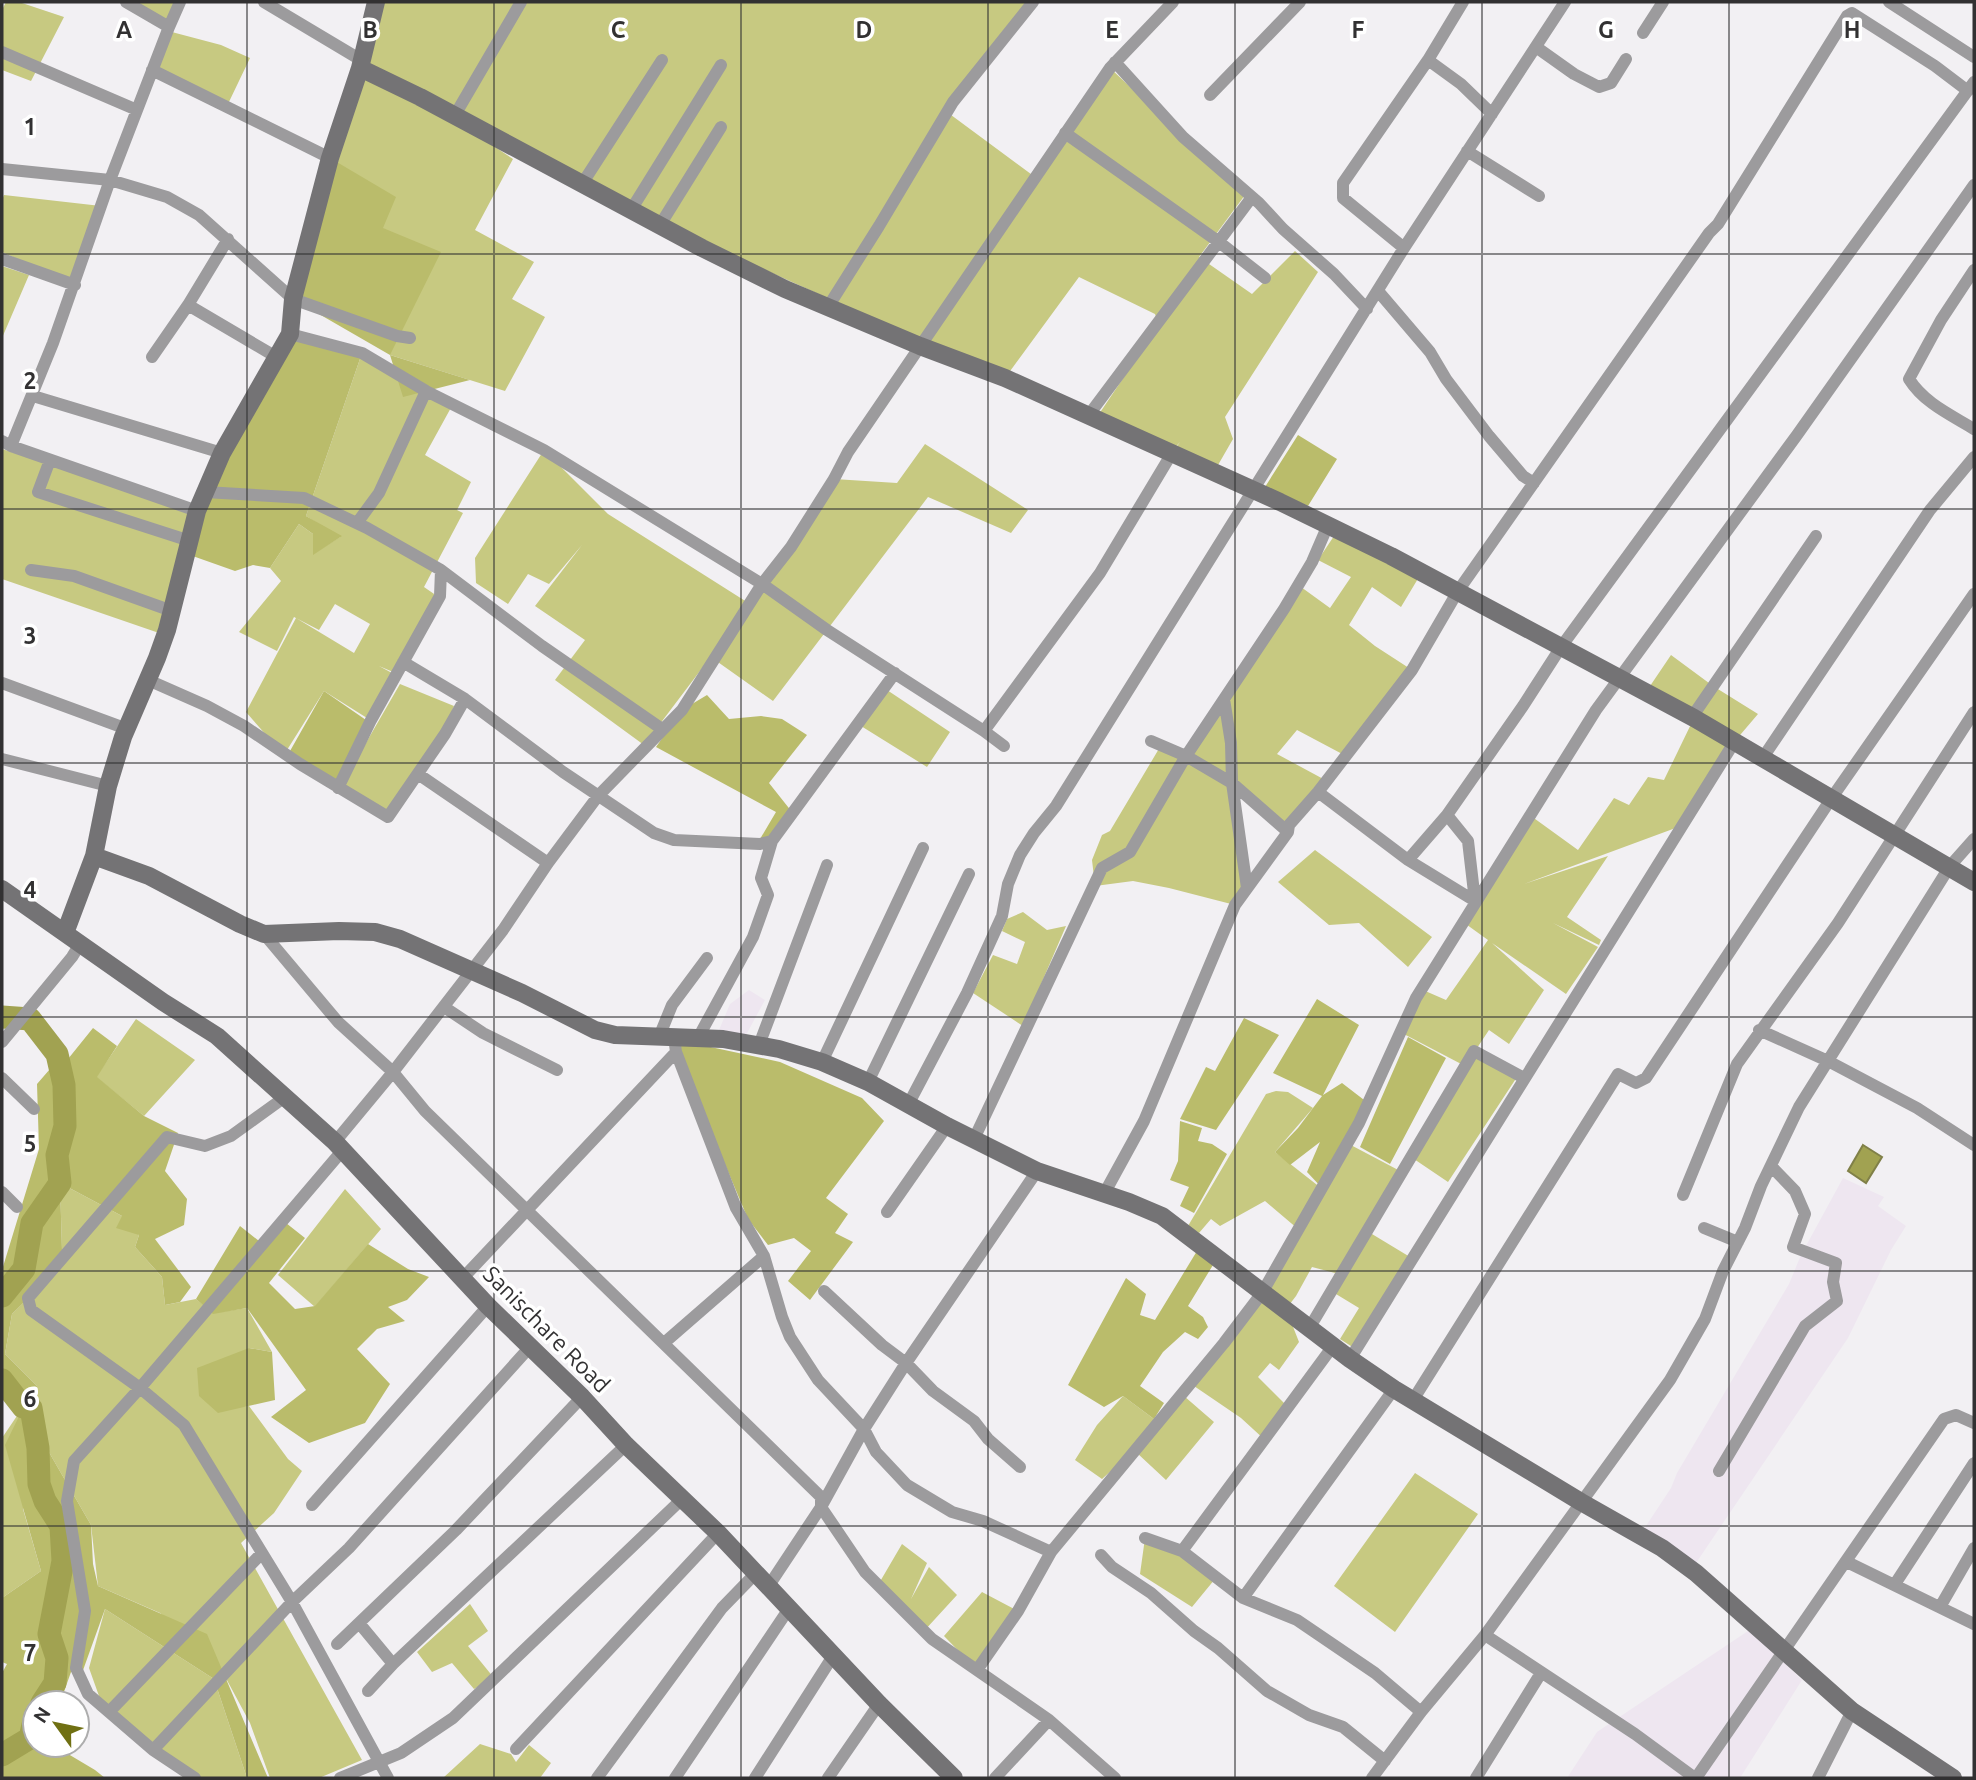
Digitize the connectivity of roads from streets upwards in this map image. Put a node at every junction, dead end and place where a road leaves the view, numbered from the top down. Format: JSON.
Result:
{"nodes":[{"id":1,"x":126,"y":2,"type":"edge"},
{"id":2,"x":180,"y":2,"type":"edge"},
{"id":3,"x":264,"y":2,"type":"edge"},
{"id":4,"x":376,"y":2,"type":"edge"},
{"id":5,"x":522,"y":2,"type":"edge"},
{"id":6,"x":1033,"y":2,"type":"edge"},
{"id":7,"x":1173,"y":2,"type":"edge"},
{"id":8,"x":1300,"y":2,"type":"edge"},
{"id":9,"x":1463,"y":2,"type":"edge"},
{"id":10,"x":1565,"y":2,"type":"edge"},
{"id":11,"x":1663,"y":2,"type":"edge"},
{"id":12,"x":1889,"y":2,"type":"edge"},
{"id":13,"x":169,"y":27,"type":"junction"},
{"id":14,"x":1643,"y":33,"type":"dead end"},
{"id":15,"x":1536,"y":47,"type":"junction"},
{"id":16,"x":2,"y":52,"type":"edge"},
{"id":17,"x":1974,"y":57,"type":"edge"},
{"id":18,"x":1626,"y":59,"type":"dead end"},
{"id":19,"x":662,"y":60,"type":"dead end"},
{"id":20,"x":1428,"y":60,"type":"junction"},
{"id":21,"x":1115,"y":62,"type":"junction"},
{"id":22,"x":361,"y":64,"type":"junction"},
{"id":23,"x":722,"y":65,"type":"dead end"},
{"id":24,"x":152,"y":70,"type":"junction"},
{"id":25,"x":1971,"y":86,"type":"edge"},
{"id":26,"x":1210,"y":95,"type":"dead end"},
{"id":27,"x":136,"y":110,"type":"junction"},
{"id":28,"x":1492,"y":114,"type":"junction"},
{"id":29,"x":455,"y":115,"type":"junction"},
{"id":30,"x":721,"y":127,"type":"dead end"},
{"id":31,"x":1065,"y":132,"type":"junction"},
{"id":32,"x":1467,"y":151,"type":"junction"},
{"id":33,"x":330,"y":158,"type":"junction"},
{"id":34,"x":3,"y":174,"type":"edge"},
{"id":35,"x":110,"y":180,"type":"junction"},
{"id":36,"x":582,"y":184,"type":"junction"},
{"id":37,"x":1974,"y":185,"type":"edge"},
{"id":38,"x":1539,"y":196,"type":"dead end"},
{"id":39,"x":1252,"y":197,"type":"junction"},
{"id":40,"x":631,"y":210,"type":"junction"},
{"id":41,"x":660,"y":225,"type":"junction"},
{"id":42,"x":228,"y":239,"type":"junction"},
{"id":43,"x":1219,"y":242,"type":"junction"},
{"id":44,"x":1405,"y":248,"type":"junction"},
{"id":45,"x":2,"y":259,"type":"edge"},
{"id":46,"x":1974,"y":270,"type":"edge"},
{"id":47,"x":1265,"y":278,"type":"dead end"},
{"id":48,"x":75,"y":285,"type":"junction"},
{"id":49,"x":1378,"y":291,"type":"junction"},
{"id":50,"x":293,"y":299,"type":"junction"},
{"id":51,"x":188,"y":305,"type":"junction"},
{"id":52,"x":828,"y":307,"type":"junction"},
{"id":53,"x":1367,"y":309,"type":"junction"},
{"id":54,"x":290,"y":334,"type":"junction"},
{"id":55,"x":410,"y":338,"type":"dead end"},
{"id":56,"x":920,"y":346,"type":"junction"},
{"id":57,"x":152,"y":357,"type":"dead end"},
{"id":58,"x":278,"y":358,"type":"junction"},
{"id":59,"x":426,"y":391,"type":"junction"},
{"id":60,"x":33,"y":396,"type":"junction"},
{"id":61,"x":1088,"y":416,"type":"junction"},
{"id":62,"x":1974,"y":429,"type":"edge"},
{"id":63,"x":6,"y":444,"type":"edge"},
{"id":64,"x":222,"y":453,"type":"junction"},
{"id":65,"x":1172,"y":453,"type":"junction"},
{"id":66,"x":1974,"y":457,"type":"edge"},
{"id":67,"x":50,"y":460,"type":"junction"},
{"id":68,"x":1534,"y":483,"type":"junction"},
{"id":69,"x":1254,"y":491,"type":"junction"},
{"id":70,"x":205,"y":492,"type":"junction"},
{"id":71,"x":197,"y":511,"type":"junction"},
{"id":72,"x":357,"y":523,"type":"junction"},
{"id":73,"x":1328,"y":525,"type":"junction"},
{"id":74,"x":1816,"y":536,"type":"dead end"},
{"id":75,"x":190,"y":541,"type":"junction"},
{"id":76,"x":31,"y":570,"type":"dead end"},
{"id":77,"x":441,"y":570,"type":"junction"},
{"id":78,"x":762,"y":584,"type":"junction"},
{"id":79,"x":1458,"y":591,"type":"junction"},
{"id":80,"x":1974,"y":594,"type":"edge"},
{"id":81,"x":172,"y":611,"type":"junction"},
{"id":82,"x":1561,"y":647,"type":"junction"},
{"id":83,"x":403,"y":662,"type":"junction"},
{"id":84,"x":895,"y":673,"type":"junction"},
{"id":85,"x":1618,"y":677,"type":"junction"},
{"id":86,"x":148,"y":680,"type":"junction"},
{"id":87,"x":2,"y":683,"type":"edge"},
{"id":88,"x":465,"y":699,"type":"junction"},
{"id":89,"x":1224,"y":699,"type":"junction"},
{"id":90,"x":1974,"y":712,"type":"edge"},
{"id":91,"x":1692,"y":717,"type":"junction"},
{"id":92,"x":127,"y":729,"type":"junction"},
{"id":93,"x":662,"y":729,"type":"junction"},
{"id":94,"x":984,"y":731,"type":"junction"},
{"id":95,"x":1151,"y":741,"type":"dead end"},
{"id":96,"x":1735,"y":741,"type":"junction"},
{"id":97,"x":1004,"y":747,"type":"dead end"},
{"id":98,"x":1186,"y":756,"type":"junction"},
{"id":99,"x":2,"y":759,"type":"edge"},
{"id":100,"x":1762,"y":759,"type":"junction"},
{"id":101,"x":418,"y":774,"type":"junction"},
{"id":102,"x":1231,"y":783,"type":"junction"},
{"id":103,"x":108,"y":786,"type":"junction"},
{"id":104,"x":338,"y":788,"type":"junction"},
{"id":105,"x":1318,"y":792,"type":"junction"},
{"id":106,"x":598,"y":796,"type":"junction"},
{"id":107,"x":1831,"y":799,"type":"junction"},
{"id":108,"x":1447,"y":815,"type":"junction"},
{"id":109,"x":1287,"y":832,"type":"junction"},
{"id":110,"x":1893,"y":834,"type":"junction"},
{"id":111,"x":1974,"y":839,"type":"edge"},
{"id":112,"x":772,"y":841,"type":"junction"},
{"id":113,"x":923,"y":848,"type":"dead end"},
{"id":114,"x":94,"y":856,"type":"junction"},
{"id":115,"x":1408,"y":860,"type":"junction"},
{"id":116,"x":548,"y":863,"type":"junction"},
{"id":117,"x":827,"y":865,"type":"dead end"},
{"id":118,"x":1950,"y":866,"type":"junction"},
{"id":119,"x":969,"y":874,"type":"dead end"},
{"id":120,"x":1974,"y":882,"type":"edge"},
{"id":121,"x":1247,"y":888,"type":"junction"},
{"id":122,"x":2,"y":889,"type":"edge"},
{"id":123,"x":1475,"y":901,"type":"junction"},
{"id":124,"x":65,"y":933,"type":"junction"},
{"id":125,"x":264,"y":933,"type":"junction"},
{"id":126,"x":80,"y":944,"type":"junction"},
{"id":127,"x":707,"y":958,"type":"dead end"},
{"id":128,"x":471,"y":972,"type":"junction"},
{"id":129,"x":444,"y":1007,"type":"junction"},
{"id":130,"x":1759,"y":1030,"type":"junction"},
{"id":131,"x":698,"y":1038,"type":"junction"},
{"id":132,"x":2,"y":1042,"type":"edge"},
{"id":133,"x":669,"y":1042,"type":"junction"},
{"id":134,"x":759,"y":1045,"type":"junction"},
{"id":135,"x":1828,"y":1061,"type":"junction"},
{"id":136,"x":822,"y":1062,"type":"junction"},
{"id":137,"x":557,"y":1070,"type":"dead end"},
{"id":138,"x":393,"y":1072,"type":"junction"},
{"id":139,"x":2,"y":1078,"type":"edge"},
{"id":140,"x":1524,"y":1078,"type":"junction"},
{"id":141,"x":868,"y":1082,"type":"junction"},
{"id":142,"x":285,"y":1097,"type":"junction"},
{"id":143,"x":908,"y":1105,"type":"junction"},
{"id":144,"x":34,"y":1109,"type":"dead end"},
{"id":145,"x":947,"y":1126,"type":"junction"},
{"id":146,"x":974,"y":1139,"type":"junction"},
{"id":147,"x":1974,"y":1145,"type":"edge"},
{"id":148,"x":338,"y":1146,"type":"junction"},
{"id":149,"x":1771,"y":1166,"type":"junction"},
{"id":150,"x":1037,"y":1171,"type":"junction"},
{"id":151,"x":2,"y":1192,"type":"edge"},
{"id":152,"x":1104,"y":1194,"type":"junction"},
{"id":153,"x":1683,"y":1195,"type":"dead end"},
{"id":154,"x":17,"y":1207,"type":"dead end"},
{"id":155,"x":525,"y":1210,"type":"junction"},
{"id":156,"x":887,"y":1212,"type":"dead end"},
{"id":157,"x":1703,"y":1228,"type":"dead end"},
{"id":158,"x":1738,"y":1242,"type":"junction"},
{"id":159,"x":764,"y":1256,"type":"junction"},
{"id":160,"x":462,"y":1279,"type":"junction"},
{"id":161,"x":824,"y":1291,"type":"dead end"},
{"id":162,"x":1262,"y":1293,"type":"junction"},
{"id":163,"x":488,"y":1306,"type":"junction"},
{"id":164,"x":1310,"y":1327,"type":"junction"},
{"id":165,"x":663,"y":1343,"type":"junction"},
{"id":166,"x":1334,"y":1346,"type":"junction"},
{"id":167,"x":529,"y":1348,"type":"junction"},
{"id":168,"x":1350,"y":1359,"type":"junction"},
{"id":169,"x":906,"y":1363,"type":"junction"},
{"id":170,"x":140,"y":1388,"type":"junction"},
{"id":171,"x":1394,"y":1389,"type":"junction"},
{"id":172,"x":582,"y":1397,"type":"junction"},
{"id":173,"x":1413,"y":1400,"type":"junction"},
{"id":174,"x":1974,"y":1423,"type":"edge"},
{"id":175,"x":864,"y":1429,"type":"junction"},
{"id":176,"x":626,"y":1445,"type":"junction"},
{"id":177,"x":1974,"y":1463,"type":"edge"},
{"id":178,"x":1020,"y":1468,"type":"dead end"},
{"id":179,"x":1719,"y":1471,"type":"dead end"},
{"id":180,"x":682,"y":1499,"type":"junction"},
{"id":181,"x":1581,"y":1502,"type":"junction"},
{"id":182,"x":312,"y":1505,"type":"dead end"},
{"id":183,"x":821,"y":1507,"type":"junction"},
{"id":184,"x":718,"y":1534,"type":"junction"},
{"id":185,"x":1145,"y":1538,"type":"dead end"},
{"id":186,"x":1974,"y":1548,"type":"edge"},
{"id":187,"x":1182,"y":1551,"type":"junction"},
{"id":188,"x":1051,"y":1552,"type":"junction"},
{"id":189,"x":262,"y":1553,"type":"junction"},
{"id":190,"x":1101,"y":1555,"type":"dead end"},
{"id":191,"x":1847,"y":1562,"type":"junction"},
{"id":192,"x":761,"y":1580,"type":"junction"},
{"id":193,"x":1895,"y":1584,"type":"junction"},
{"id":194,"x":1243,"y":1598,"type":"junction"},
{"id":195,"x":292,"y":1602,"type":"junction"},
{"id":196,"x":790,"y":1607,"type":"junction"},
{"id":197,"x":1940,"y":1607,"type":"junction"},
{"id":198,"x":359,"y":1623,"type":"junction"},
{"id":199,"x":1974,"y":1623,"type":"edge"},
{"id":200,"x":1485,"y":1635,"type":"junction"},
{"id":201,"x":337,"y":1644,"type":"dead end"},
{"id":202,"x":1784,"y":1651,"type":"junction"},
{"id":203,"x":833,"y":1656,"type":"junction"},
{"id":204,"x":393,"y":1664,"type":"junction"},
{"id":205,"x":977,"y":1670,"type":"junction"},
{"id":206,"x":1541,"y":1673,"type":"junction"},
{"id":207,"x":368,"y":1691,"type":"dead end"},
{"id":208,"x":879,"y":1704,"type":"junction"},
{"id":209,"x":1852,"y":1711,"type":"junction"},
{"id":210,"x":109,"y":1712,"type":"junction"},
{"id":211,"x":1421,"y":1712,"type":"junction"},
{"id":212,"x":1049,"y":1720,"type":"junction"},
{"id":213,"x":516,"y":1749,"type":"dead end"},
{"id":214,"x":153,"y":1750,"type":"junction"},
{"id":215,"x":379,"y":1761,"type":"junction"},
{"id":216,"x":1385,"y":1761,"type":"junction"},
{"id":217,"x":195,"y":1778,"type":"edge"},
{"id":218,"x":340,"y":1778,"type":"edge"},
{"id":219,"x":388,"y":1778,"type":"edge"},
{"id":220,"x":597,"y":1778,"type":"edge"},
{"id":221,"x":675,"y":1778,"type":"edge"},
{"id":222,"x":755,"y":1778,"type":"edge"},
{"id":223,"x":828,"y":1778,"type":"edge"},
{"id":224,"x":954,"y":1778,"type":"edge"},
{"id":225,"x":995,"y":1778,"type":"edge"},
{"id":226,"x":1115,"y":1778,"type":"edge"},
{"id":227,"x":1372,"y":1778,"type":"edge"},
{"id":228,"x":1476,"y":1778,"type":"edge"},
{"id":229,"x":1696,"y":1778,"type":"edge"},
{"id":230,"x":1818,"y":1778,"type":"edge"},
{"id":231,"x":1953,"y":1778,"type":"edge"}],
"edges":[{"from":1,"to":13,"type":"street"},
{"from":2,"to":13,"type":"street"},
{"from":3,"to":22,"type":"street"},
{"from":4,"to":22,"type":"street"},
{"from":5,"to":29,"type":"street"},
{"from":6,"to":52,"type":"street"},
{"from":7,"to":21,"type":"street"},
{"from":8,"to":26,"type":"street"},
{"from":9,"to":20,"type":"street"},
{"from":10,"to":15,"type":"street"},
{"from":11,"to":14,"type":"street"},
{"from":12,"to":17,"type":"street"},
{"from":13,"to":24,"type":"street"},
{"from":15,"to":18,"type":"street"},
{"from":15,"to":28,"type":"street"},
{"from":16,"to":27,"type":"street"},
{"from":19,"to":36,"type":"street"},
{"from":20,"to":28,"type":"street"},
{"from":20,"to":44,"type":"street"},
{"from":21,"to":31,"type":"street"},
{"from":21,"to":39,"type":"street"},
{"from":22,"to":29,"type":"street"},
{"from":22,"to":33,"type":"street"},
{"from":23,"to":40,"type":"street"},
{"from":24,"to":27,"type":"street"},
{"from":24,"to":33,"type":"street"},
{"from":25,"to":68,"type":"street"},
{"from":25,"to":82,"type":"street"},
{"from":27,"to":35,"type":"street"},
{"from":28,"to":32,"type":"street"},
{"from":29,"to":36,"type":"street"},
{"from":30,"to":41,"type":"street"},
{"from":31,"to":43,"type":"street"},
{"from":31,"to":56,"type":"street"},
{"from":32,"to":38,"type":"street"},
{"from":32,"to":44,"type":"street"},
{"from":33,"to":50,"type":"street"},
{"from":34,"to":35,"type":"street"},
{"from":35,"to":42,"type":"street"},
{"from":35,"to":48,"type":"street"},
{"from":36,"to":40,"type":"street"},
{"from":37,"to":85,"type":"street"},
{"from":39,"to":43,"type":"street"},
{"from":39,"to":53,"type":"street"},
{"from":40,"to":41,"type":"street"},
{"from":41,"to":52,"type":"street"},
{"from":42,"to":50,"type":"street"},
{"from":42,"to":51,"type":"street"},
{"from":43,"to":47,"type":"street"},
{"from":43,"to":61,"type":"street"},
{"from":44,"to":49,"type":"street"},
{"from":45,"to":48,"type":"street"},
{"from":46,"to":62,"type":"street"},
{"from":48,"to":60,"type":"street"},
{"from":49,"to":53,"type":"street"},
{"from":49,"to":68,"type":"street"},
{"from":50,"to":54,"type":"street"},
{"from":50,"to":55,"type":"street"},
{"from":51,"to":57,"type":"street"},
{"from":51,"to":58,"type":"street"},
{"from":52,"to":56,"type":"street"},
{"from":53,"to":69,"type":"street"},
{"from":54,"to":58,"type":"street"},
{"from":54,"to":59,"type":"street"},
{"from":56,"to":61,"type":"street"},
{"from":56,"to":78,"type":"street"},
{"from":58,"to":64,"type":"street"},
{"from":59,"to":72,"type":"street"},
{"from":59,"to":78,"type":"street"},
{"from":60,"to":63,"type":"street"},
{"from":60,"to":64,"type":"street"},
{"from":61,"to":65,"type":"street"},
{"from":63,"to":67,"type":"street"},
{"from":64,"to":70,"type":"street"},
{"from":65,"to":69,"type":"street"},
{"from":65,"to":94,"type":"street"},
{"from":66,"to":100,"type":"street"},
{"from":67,"to":71,"type":"street"},
{"from":67,"to":75,"type":"street"},
{"from":68,"to":79,"type":"street"},
{"from":69,"to":73,"type":"street"},
{"from":69,"to":143,"type":"street"},
{"from":70,"to":71,"type":"street"},
{"from":70,"to":72,"type":"street"},
{"from":71,"to":75,"type":"street"},
{"from":72,"to":77,"type":"street"},
{"from":73,"to":79,"type":"street"},
{"from":73,"to":89,"type":"street"},
{"from":74,"to":91,"type":"street"},
{"from":75,"to":81,"type":"street"},
{"from":76,"to":81,"type":"street"},
{"from":77,"to":83,"type":"street"},
{"from":77,"to":93,"type":"street"},
{"from":78,"to":84,"type":"street"},
{"from":78,"to":93,"type":"street"},
{"from":79,"to":82,"type":"street"},
{"from":79,"to":105,"type":"street"},
{"from":80,"to":107,"type":"street"},
{"from":81,"to":86,"type":"street"},
{"from":82,"to":85,"type":"street"},
{"from":82,"to":108,"type":"street"},
{"from":83,"to":88,"type":"street"},
{"from":83,"to":104,"type":"street"},
{"from":84,"to":94,"type":"street"},
{"from":84,"to":112,"type":"street"},
{"from":85,"to":91,"type":"street"},
{"from":85,"to":123,"type":"street"},
{"from":86,"to":92,"type":"street"},
{"from":86,"to":104,"type":"street"},
{"from":87,"to":92,"type":"street"},
{"from":88,"to":101,"type":"street"},
{"from":88,"to":106,"type":"street"},
{"from":89,"to":98,"type":"street"},
{"from":89,"to":102,"type":"street"},
{"from":90,"to":110,"type":"street"},
{"from":91,"to":96,"type":"street"},
{"from":92,"to":103,"type":"street"},
{"from":93,"to":106,"type":"street"},
{"from":94,"to":97,"type":"street"},
{"from":95,"to":98,"type":"street"},
{"from":96,"to":100,"type":"street"},
{"from":96,"to":140,"type":"street"},
{"from":98,"to":102,"type":"street"},
{"from":98,"to":146,"type":"street"},
{"from":99,"to":103,"type":"street"},
{"from":100,"to":107,"type":"street"},
{"from":101,"to":104,"type":"street"},
{"from":101,"to":116,"type":"street"},
{"from":102,"to":109,"type":"street"},
{"from":102,"to":121,"type":"street"},
{"from":103,"to":114,"type":"street"},
{"from":105,"to":109,"type":"street"},
{"from":105,"to":115,"type":"street"},
{"from":106,"to":112,"type":"street"},
{"from":106,"to":116,"type":"street"},
{"from":107,"to":110,"type":"street"},
{"from":107,"to":173,"type":"street"},
{"from":108,"to":115,"type":"street"},
{"from":108,"to":123,"type":"street"},
{"from":109,"to":121,"type":"street"},
{"from":110,"to":118,"type":"street"},
{"from":110,"to":130,"type":"street"},
{"from":111,"to":118,"type":"street"},
{"from":112,"to":131,"type":"street"},
{"from":113,"to":136,"type":"street"},
{"from":114,"to":124,"type":"street"},
{"from":114,"to":125,"type":"street"},
{"from":115,"to":123,"type":"street"},
{"from":116,"to":128,"type":"street"},
{"from":117,"to":134,"type":"street"},
{"from":118,"to":120,"type":"street"},
{"from":118,"to":135,"type":"street"},
{"from":119,"to":141,"type":"street"},
{"from":121,"to":152,"type":"street"},
{"from":122,"to":124,"type":"street","name":"Sanischare Road"},
{"from":123,"to":162,"type":"street"},
{"from":124,"to":126,"type":"street","name":"Sanischare Road"},
{"from":125,"to":128,"type":"street"},
{"from":125,"to":138,"type":"street"},
{"from":126,"to":132,"type":"street"},
{"from":126,"to":142,"type":"street","name":"Sanischare Road"},
{"from":127,"to":133,"type":"street"},
{"from":128,"to":129,"type":"street"},
{"from":128,"to":133,"type":"street"},
{"from":129,"to":137,"type":"street"},
{"from":129,"to":138,"type":"street"},
{"from":130,"to":135,"type":"street"},
{"from":130,"to":153,"type":"street"},
{"from":131,"to":133,"type":"street"},
{"from":131,"to":134,"type":"street"},
{"from":133,"to":155,"type":"street"},
{"from":133,"to":159,"type":"street"},
{"from":134,"to":136,"type":"street"},
{"from":135,"to":147,"type":"street"},
{"from":135,"to":149,"type":"street"},
{"from":136,"to":141,"type":"street"},
{"from":138,"to":148,"type":"street"},
{"from":138,"to":155,"type":"street"},
{"from":139,"to":144,"type":"street"},
{"from":140,"to":164,"type":"street"},
{"from":140,"to":168,"type":"street"},
{"from":141,"to":143,"type":"street"},
{"from":142,"to":148,"type":"street","name":"Sanischare Road"},
{"from":142,"to":170,"type":"street"},
{"from":143,"to":145,"type":"street"},
{"from":145,"to":146,"type":"street"},
{"from":145,"to":156,"type":"street"},
{"from":146,"to":150,"type":"street"},
{"from":148,"to":160,"type":"street","name":"Sanischare Road"},
{"from":148,"to":170,"type":"street"},
{"from":149,"to":158,"type":"street"},
{"from":149,"to":179,"type":"street"},
{"from":150,"to":152,"type":"street"},
{"from":150,"to":169,"type":"street"},
{"from":151,"to":154,"type":"street"},
{"from":152,"to":162,"type":"street"},
{"from":155,"to":160,"type":"street"},
{"from":155,"to":165,"type":"street"},
{"from":157,"to":158,"type":"street"},
{"from":158,"to":181,"type":"street"},
{"from":159,"to":165,"type":"street"},
{"from":159,"to":175,"type":"street"},
{"from":160,"to":163,"type":"street","name":"Sanischare Road"},
{"from":161,"to":169,"type":"street"},
{"from":162,"to":164,"type":"street"},
{"from":162,"to":188,"type":"street"},
{"from":163,"to":167,"type":"street","name":"Sanischare Road"},
{"from":163,"to":182,"type":"street"},
{"from":164,"to":166,"type":"street"},
{"from":165,"to":183,"type":"street"},
{"from":166,"to":168,"type":"street"},
{"from":166,"to":187,"type":"street"},
{"from":167,"to":172,"type":"street","name":"Sanischare Road"},
{"from":167,"to":195,"type":"street"},
{"from":168,"to":171,"type":"street"},
{"from":169,"to":175,"type":"street"},
{"from":169,"to":178,"type":"street"},
{"from":170,"to":189,"type":"street"},
{"from":170,"to":210,"type":"street"},
{"from":171,"to":173,"type":"street"},
{"from":171,"to":194,"type":"street"},
{"from":172,"to":176,"type":"street","name":"Sanischare Road"},
{"from":172,"to":198,"type":"street"},
{"from":173,"to":181,"type":"street"},
{"from":174,"to":191,"type":"street"},
{"from":175,"to":183,"type":"street"},
{"from":175,"to":188,"type":"street"},
{"from":176,"to":180,"type":"street","name":"Sanischare Road"},
{"from":176,"to":204,"type":"street"},
{"from":177,"to":193,"type":"street"},
{"from":180,"to":184,"type":"street","name":"Sanischare Road"},
{"from":180,"to":215,"type":"street"},
{"from":181,"to":200,"type":"street"},
{"from":181,"to":202,"type":"street"},
{"from":183,"to":192,"type":"street"},
{"from":183,"to":205,"type":"street"},
{"from":184,"to":192,"type":"street","name":"Sanischare Road"},
{"from":184,"to":213,"type":"street"},
{"from":185,"to":187,"type":"street"},
{"from":186,"to":197,"type":"street"},
{"from":187,"to":194,"type":"street"},
{"from":188,"to":205,"type":"street"},
{"from":189,"to":195,"type":"street"},
{"from":189,"to":210,"type":"street"},
{"from":190,"to":216,"type":"street"},
{"from":191,"to":193,"type":"street"},
{"from":191,"to":202,"type":"street"},
{"from":192,"to":196,"type":"street","name":"Sanischare Road"},
{"from":192,"to":220,"type":"street"},
{"from":193,"to":197,"type":"street"},
{"from":194,"to":211,"type":"street"},
{"from":195,"to":214,"type":"street"},
{"from":195,"to":215,"type":"street"},
{"from":196,"to":203,"type":"street","name":"Sanischare Road"},
{"from":196,"to":221,"type":"street"},
{"from":197,"to":199,"type":"street"},
{"from":198,"to":201,"type":"street"},
{"from":198,"to":204,"type":"street"},
{"from":200,"to":206,"type":"street"},
{"from":200,"to":211,"type":"street"},
{"from":202,"to":209,"type":"street"},
{"from":202,"to":229,"type":"street"},
{"from":203,"to":208,"type":"street","name":"Sanischare Road"},
{"from":203,"to":222,"type":"street"},
{"from":204,"to":207,"type":"street"},
{"from":205,"to":212,"type":"street"},
{"from":206,"to":228,"type":"street"},
{"from":206,"to":229,"type":"street"},
{"from":208,"to":223,"type":"street"},
{"from":208,"to":224,"type":"street","name":"Sanischare Road"},
{"from":209,"to":230,"type":"street"},
{"from":209,"to":231,"type":"street"},
{"from":210,"to":214,"type":"street"},
{"from":211,"to":216,"type":"street"},
{"from":212,"to":225,"type":"street"},
{"from":212,"to":226,"type":"street"},
{"from":214,"to":217,"type":"street"},
{"from":215,"to":218,"type":"street"},
{"from":215,"to":219,"type":"street"},
{"from":216,"to":227,"type":"street"}]}
